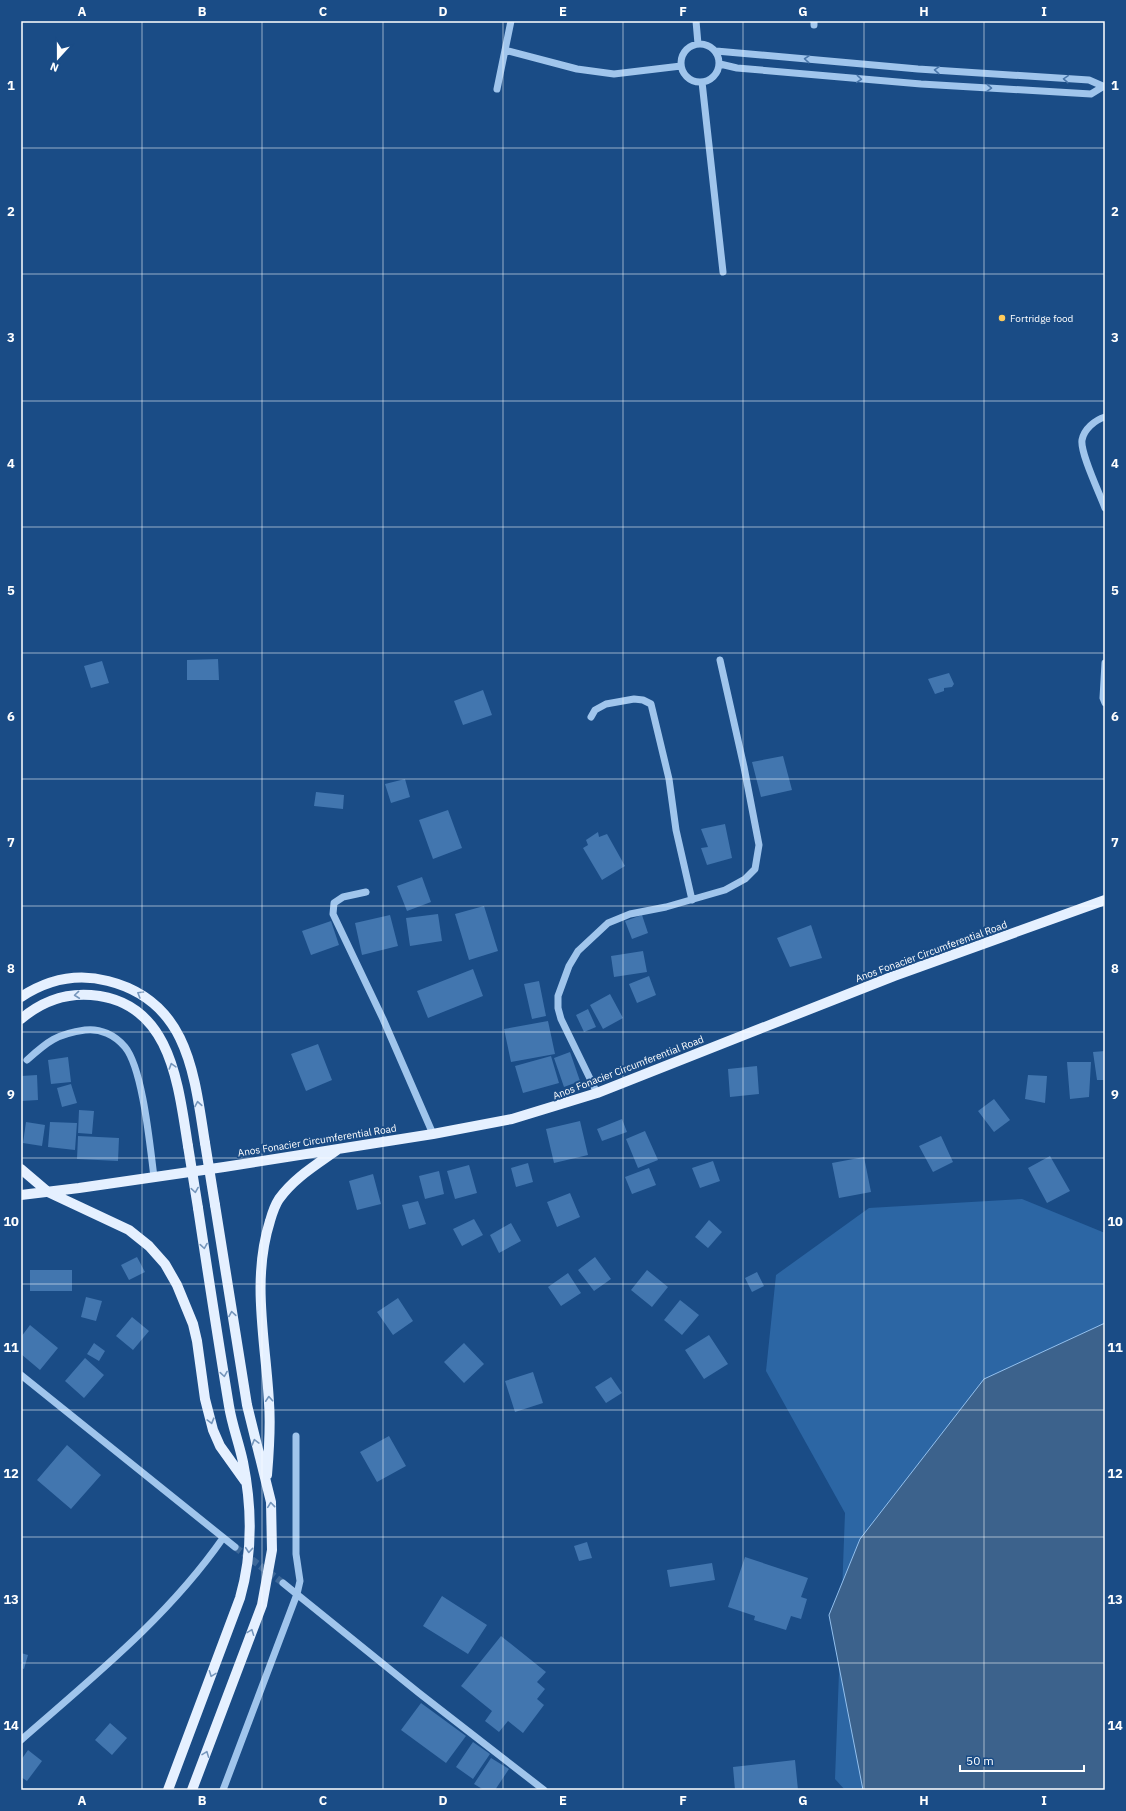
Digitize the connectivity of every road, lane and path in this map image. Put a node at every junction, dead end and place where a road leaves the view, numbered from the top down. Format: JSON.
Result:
{"nodes":[{"id":1,"x":511,"y":21,"type":"edge"},
{"id":2,"x":696,"y":21,"type":"edge"},
{"id":3,"x":698,"y":44,"type":"junction"},
{"id":4,"x":505,"y":50,"type":"junction"},
{"id":5,"x":716,"y":51,"type":"junction"},
{"id":6,"x":720,"y":64,"type":"junction"},
{"id":7,"x":681,"y":66,"type":"junction"},
{"id":8,"x":702,"y":82,"type":"junction"},
{"id":9,"x":1105,"y":86,"type":"edge"},
{"id":10,"x":497,"y":89,"type":"dead end"},
{"id":11,"x":723,"y":272,"type":"dead end"},
{"id":12,"x":1105,"y":417,"type":"edge"},
{"id":13,"x":1105,"y":508,"type":"edge"},
{"id":14,"x":720,"y":660,"type":"dead end"},
{"id":15,"x":1105,"y":663,"type":"edge"},
{"id":16,"x":1105,"y":703,"type":"edge"},
{"id":17,"x":591,"y":717,"type":"dead end"},
{"id":18,"x":366,"y":892,"type":"dead end"},
{"id":19,"x":692,"y":900,"type":"junction"},
{"id":20,"x":1105,"y":900,"type":"edge"},
{"id":21,"x":21,"y":997,"type":"edge"},
{"id":22,"x":21,"y":1019,"type":"edge"},
{"id":23,"x":27,"y":1060,"type":"dead end"},
{"id":24,"x":597,"y":1093,"type":"junction"},
{"id":25,"x":433,"y":1134,"type":"junction"},
{"id":26,"x":338,"y":1149,"type":"junction"},
{"id":27,"x":21,"y":1169,"type":"edge"},
{"id":28,"x":154,"y":1177,"type":"junction"},
{"id":29,"x":48,"y":1192,"type":"junction"},
{"id":30,"x":21,"y":1194,"type":"edge"},
{"id":31,"x":21,"y":1374,"type":"edge"},
{"id":32,"x":296,"y":1436,"type":"dead end"},
{"id":33,"x":266,"y":1480,"type":"junction"},
{"id":34,"x":247,"y":1483,"type":"junction"},
{"id":35,"x":223,"y":1538,"type":"junction"},
{"id":36,"x":235,"y":1547,"type":"tunnel mouth"},
{"id":37,"x":283,"y":1583,"type":"tunnel mouth"},
{"id":38,"x":297,"y":1594,"type":"junction"},
{"id":39,"x":21,"y":1740,"type":"edge"},
{"id":40,"x":168,"y":1790,"type":"edge"},
{"id":41,"x":192,"y":1790,"type":"edge"},
{"id":42,"x":223,"y":1790,"type":"edge"},
{"id":43,"x":544,"y":1790,"type":"edge"}],
"edges":[{"from":1,"to":4,"type":"street"},
{"from":2,"to":3,"type":"street"},
{"from":3,"to":5,"type":"street"},
{"from":3,"to":7,"type":"street"},
{"from":4,"to":7,"type":"street"},
{"from":4,"to":10,"type":"street"},
{"from":5,"to":6,"type":"street"},
{"from":9,"to":5,"type":"street","one_way":true},
{"from":6,"to":8,"type":"street"},
{"from":6,"to":9,"type":"street","one_way":true},
{"from":7,"to":8,"type":"street"},
{"from":8,"to":11,"type":"street"},
{"from":12,"to":13,"type":"street"},
{"from":14,"to":19,"type":"street"},
{"from":15,"to":16,"type":"street"},
{"from":17,"to":19,"type":"street"},
{"from":18,"to":25,"type":"street"},
{"from":19,"to":24,"type":"street"},
{"from":20,"to":24,"type":"main road","name":"Anos Fonacier Circumferential Road"},
{"from":33,"to":21,"type":"main road","one_way":true,"bridge":true},
{"from":22,"to":34,"type":"main road","one_way":true,"bridge":true},
{"from":23,"to":28,"type":"street"},
{"from":24,"to":25,"type":"main road","name":"Anos Fonacier Circumferential Road"},
{"from":25,"to":26,"type":"main road","name":"Anos Fonacier Circumferential Road"},
{"from":26,"to":28,"type":"main road","name":"Anos Fonacier Circumferential Road"},
{"from":33,"to":26,"type":"main road","one_way":true},
{"from":27,"to":29,"type":"main road"},
{"from":28,"to":29,"type":"main road","name":"Anos Fonacier Circumferential Road"},
{"from":29,"to":30,"type":"main road","name":"Anos Fonacier Circumferential Road"},
{"from":29,"to":34,"type":"main road","one_way":true},
{"from":31,"to":35,"type":"street"},
{"from":32,"to":38,"type":"street"},
{"from":41,"to":33,"type":"main road","one_way":true},
{"from":34,"to":40,"type":"main road","one_way":true},
{"from":35,"to":36,"type":"street"},
{"from":35,"to":39,"type":"street"},
{"from":37,"to":38,"type":"street"},
{"from":38,"to":42,"type":"street"},
{"from":38,"to":43,"type":"street"}]}
